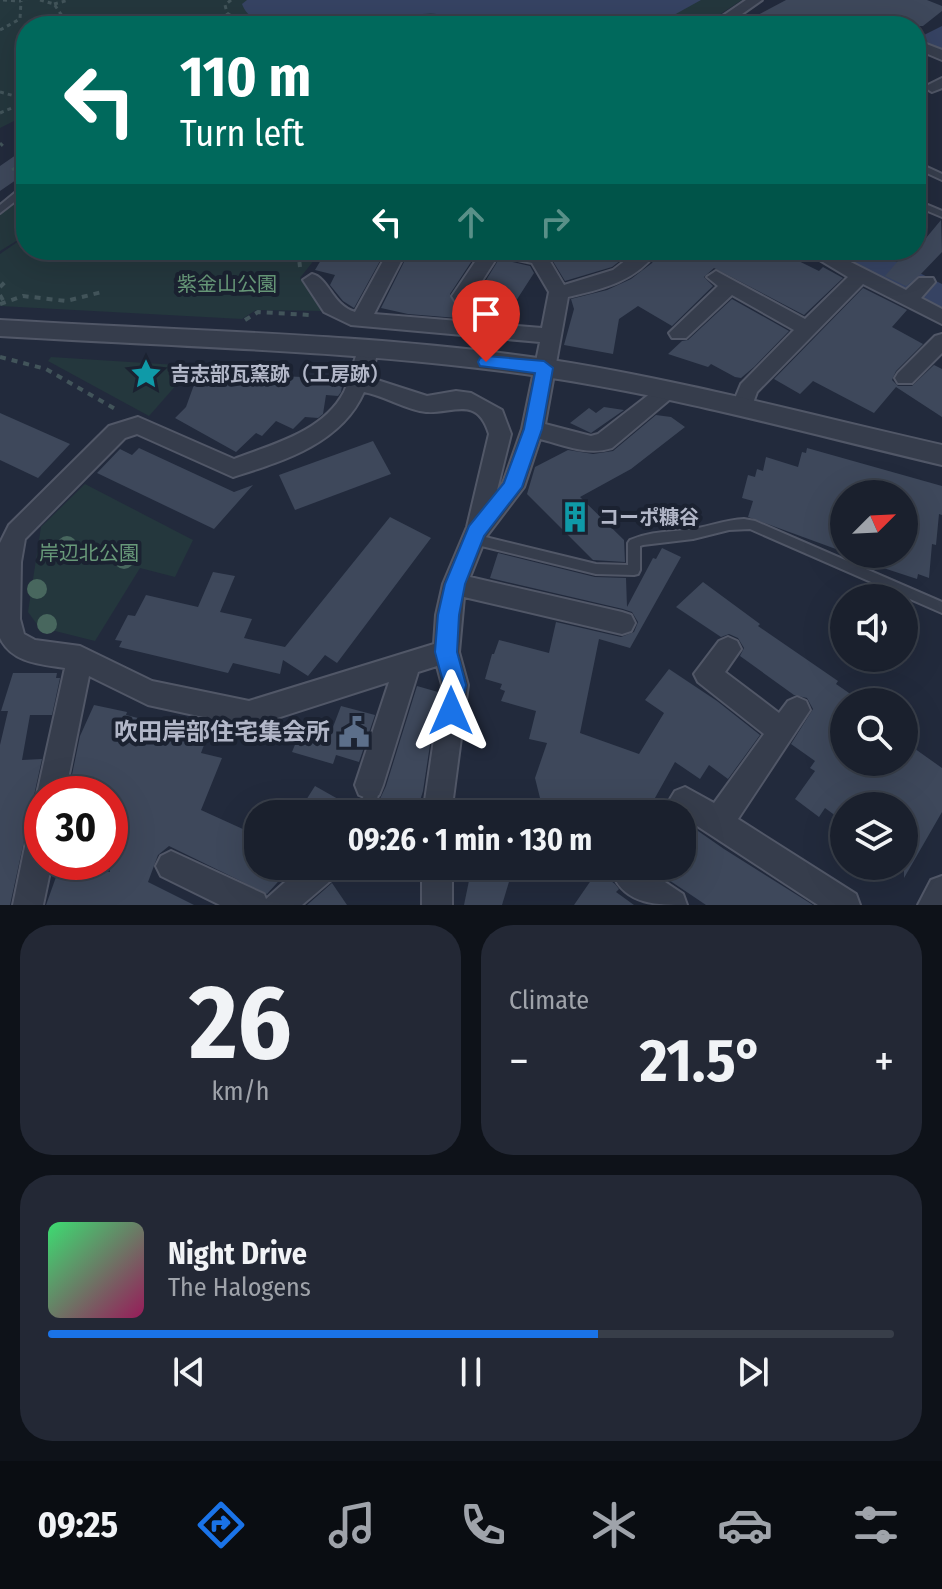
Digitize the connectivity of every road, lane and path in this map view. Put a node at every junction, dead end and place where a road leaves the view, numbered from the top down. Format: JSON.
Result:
{"nodes":[{"id":1,"x":3,"y":0,"type":"edge"},
{"id":2,"x":22,"y":0,"type":"edge"},
{"id":3,"x":40,"y":0,"type":"edge"},
{"id":4,"x":69,"y":0,"type":"edge"},
{"id":5,"x":231,"y":0,"type":"edge"},
{"id":6,"x":755,"y":0,"type":"edge"},
{"id":7,"x":54,"y":4,"type":"junction"},
{"id":8,"x":62,"y":16,"type":"edge"},
{"id":9,"x":230,"y":16,"type":"edge"},
{"id":10,"x":730,"y":16,"type":"edge"},
{"id":11,"x":0,"y":143,"type":"edge"},
{"id":12,"x":4,"y":147,"type":"dead end"},
{"id":13,"x":16,"y":167,"type":"edge"},
{"id":14,"x":12,"y":170,"type":"dead end"},
{"id":15,"x":16,"y":197,"type":"edge"},
{"id":16,"x":0,"y":210,"type":"edge"},
{"id":17,"x":391,"y":260,"type":"edge"},
{"id":18,"x":485,"y":260,"type":"edge"},
{"id":19,"x":544,"y":260,"type":"edge"},
{"id":20,"x":641,"y":260,"type":"edge"},
{"id":21,"x":832,"y":260,"type":"edge"},
{"id":22,"x":861,"y":275,"type":"junction"},
{"id":23,"x":7,"y":280,"type":"dead end"},
{"id":24,"x":312,"y":280,"type":"dead end"},
{"id":25,"x":926,"y":282,"type":"dead end"},
{"id":26,"x":0,"y":287,"type":"edge"},
{"id":27,"x":102,"y":292,"type":"dead end"},
{"id":28,"x":559,"y":292,"type":"junction"},
{"id":29,"x":0,"y":295,"type":"edge"},
{"id":30,"x":462,"y":296,"type":"dead end"},
{"id":31,"x":908,"y":299,"type":"junction"},
{"id":32,"x":2,"y":303,"type":"edge"},
{"id":33,"x":942,"y":317,"type":"edge"},
{"id":34,"x":352,"y":318,"type":"junction"},
{"id":35,"x":236,"y":325,"type":"dead end"},
{"id":36,"x":0,"y":328,"type":"edge"},
{"id":37,"x":807,"y":329,"type":"junction"},
{"id":38,"x":679,"y":333,"type":"dead end"},
{"id":39,"x":552,"y":336,"type":"junction"},
{"id":40,"x":942,"y":341,"type":"edge"},
{"id":41,"x":368,"y":350,"type":"junction"},
{"id":42,"x":0,"y":357,"type":"edge"},
{"id":43,"x":544,"y":368,"type":"junction"},
{"id":44,"x":905,"y":378,"type":"dead end"},
{"id":45,"x":361,"y":384,"type":"junction"},
{"id":46,"x":667,"y":391,"type":"junction"},
{"id":47,"x":742,"y":408,"type":"junction"},
{"id":48,"x":138,"y":425,"type":"junction"},
{"id":49,"x":533,"y":429,"type":"junction"},
{"id":50,"x":942,"y":455,"type":"edge"},
{"id":51,"x":474,"y":535,"type":"junction"},
{"id":52,"x":6,"y":542,"type":"edge"},
{"id":53,"x":455,"y":584,"type":"junction"},
{"id":54,"x":942,"y":608,"type":"edge"},
{"id":55,"x":622,"y":623,"type":"dead end"},
{"id":56,"x":728,"y":649,"type":"dead end"},
{"id":57,"x":446,"y":652,"type":"junction"},
{"id":58,"x":80,"y":658,"type":"junction"},
{"id":59,"x":408,"y":664,"type":"junction"},
{"id":60,"x":55,"y":776,"type":"edge"},
{"id":61,"x":369,"y":785,"type":"joint"},
{"id":62,"x":369,"y":800,"type":"edge"},
{"id":63,"x":439,"y":800,"type":"edge"},
{"id":64,"x":696,"y":808,"type":"edge"},
{"id":65,"x":718,"y":823,"type":"junction"},
{"id":66,"x":171,"y":866,"type":"dead end"},
{"id":67,"x":33,"y":880,"type":"edge"},
{"id":68,"x":309,"y":880,"type":"edge"},
{"id":69,"x":437,"y":880,"type":"edge"},
{"id":70,"x":639,"y":880,"type":"edge"},
{"id":71,"x":942,"y":891,"type":"edge"},
{"id":72,"x":28,"y":905,"type":"edge"},
{"id":73,"x":253,"y":905,"type":"edge"},
{"id":74,"x":278,"y":905,"type":"edge"},
{"id":75,"x":437,"y":905,"type":"edge"},
{"id":76,"x":672,"y":905,"type":"edge"},
{"id":77,"x":845,"y":905,"type":"edge"},
{"id":78,"x":933,"y":905,"type":"edge"}],
"edges":[{"from":1,"to":2,"type":"path"},
{"from":3,"to":7,"type":"path"},
{"from":4,"to":7,"type":"path"},
{"from":5,"to":9,"type":"path"},
{"from":6,"to":10,"type":"street"},
{"from":7,"to":8,"type":"path"},
{"from":11,"to":12,"type":"path"},
{"from":13,"to":14,"type":"path"},
{"from":15,"to":16,"type":"lane"},
{"from":17,"to":34,"type":"street"},
{"from":18,"to":30,"type":"street"},
{"from":19,"to":28,"type":"street"},
{"from":20,"to":28,"type":"street"},
{"from":21,"to":22,"type":"street"},
{"from":22,"to":31,"type":"street"},
{"from":22,"to":37,"type":"street"},
{"from":23,"to":26,"type":"path"},
{"from":24,"to":34,"type":"street"},
{"from":25,"to":31,"type":"street"},
{"from":27,"to":32,"type":"path"},
{"from":28,"to":39,"type":"street"},
{"from":29,"to":32,"type":"path"},
{"from":31,"to":33,"type":"street"},
{"from":34,"to":35,"type":"path"},
{"from":34,"to":39,"type":"street"},
{"from":36,"to":41,"type":"street"},
{"from":37,"to":38,"type":"street"},
{"from":37,"to":47,"type":"street"},
{"from":39,"to":43,"type":"street"},
{"from":40,"to":44,"type":"street"},
{"from":41,"to":43,"type":"street"},
{"from":41,"to":45,"type":"street"},
{"from":42,"to":48,"type":"path"},
{"from":43,"to":46,"type":"street"},
{"from":43,"to":49,"type":"street"},
{"from":45,"to":48,"type":"street"},
{"from":45,"to":51,"type":"street"},
{"from":46,"to":47,"type":"street"},
{"from":46,"to":49,"type":"street"},
{"from":47,"to":50,"type":"street"},
{"from":48,"to":52,"type":"street"},
{"from":49,"to":51,"type":"street"},
{"from":51,"to":53,"type":"street"},
{"from":51,"to":54,"type":"lane"},
{"from":52,"to":58,"type":"street"},
{"from":53,"to":55,"type":"street"},
{"from":53,"to":57,"type":"street"},
{"from":56,"to":65,"type":"street"},
{"from":57,"to":59,"type":"street"},
{"from":57,"to":63,"type":"street"},
{"from":58,"to":59,"type":"street"},
{"from":58,"to":60,"type":"street"},
{"from":59,"to":61,"type":"street"},
{"from":61,"to":62,"type":"lane"},
{"from":64,"to":65,"type":"street"},
{"from":65,"to":77,"type":"street"},
{"from":66,"to":73,"type":"street"},
{"from":67,"to":72,"type":"street"},
{"from":68,"to":74,"type":"street"},
{"from":69,"to":75,"type":"street"},
{"from":70,"to":76,"type":"street"},
{"from":71,"to":78,"type":"street"}]}
